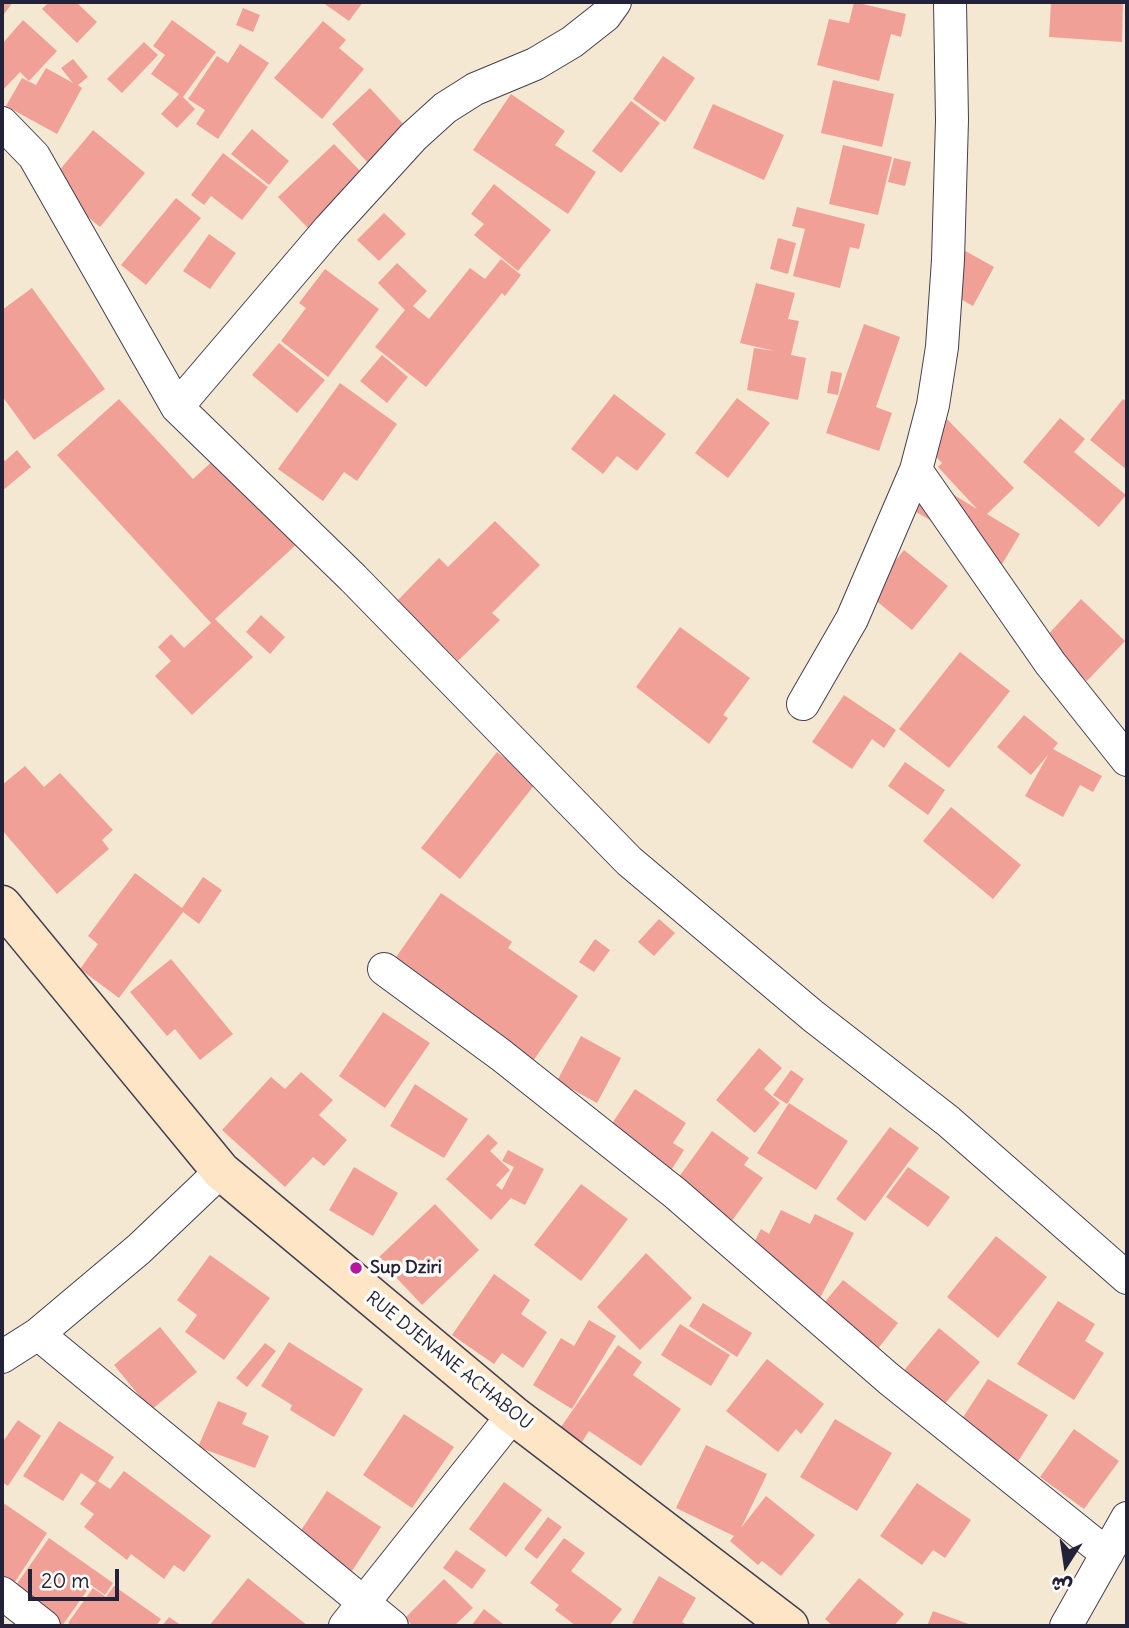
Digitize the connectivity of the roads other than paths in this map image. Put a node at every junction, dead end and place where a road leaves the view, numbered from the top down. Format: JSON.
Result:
{"nodes":[{"id":1,"x":615,"y":2,"type":"edge"},
{"id":2,"x":950,"y":2,"type":"edge"},
{"id":3,"x":2,"y":122,"type":"edge"},
{"id":4,"x":177,"y":407,"type":"junction"},
{"id":5,"x":916,"y":470,"type":"junction"},
{"id":6,"x":803,"y":704,"type":"dead end"},
{"id":7,"x":1127,"y":760,"type":"edge"},
{"id":8,"x":2,"y":905,"type":"edge"},
{"id":9,"x":384,"y":969,"type":"dead end"},
{"id":10,"x":221,"y":1171,"type":"junction"},
{"id":11,"x":1127,"y":1278,"type":"edge"},
{"id":12,"x":38,"y":1334,"type":"junction"},
{"id":13,"x":2,"y":1357,"type":"edge"},
{"id":14,"x":513,"y":1415,"type":"junction"},
{"id":15,"x":1127,"y":1518,"type":"edge"},
{"id":16,"x":1107,"y":1554,"type":"junction"},
{"id":17,"x":2,"y":1593,"type":"edge"},
{"id":18,"x":354,"y":1615,"type":"edge"},
{"id":19,"x":44,"y":1626,"type":"edge"},
{"id":20,"x":392,"y":1626,"type":"edge"},
{"id":21,"x":789,"y":1626,"type":"edge"},
{"id":22,"x":1066,"y":1626,"type":"edge"}],
"edges":[{"from":1,"to":4,"type":"street"},
{"from":2,"to":5,"type":"street"},
{"from":3,"to":4,"type":"street"},
{"from":4,"to":11,"type":"street"},
{"from":5,"to":6,"type":"street"},
{"from":5,"to":7,"type":"street"},
{"from":8,"to":10,"type":"main road","name":"RUE DJENANE ACHABOU"},
{"from":9,"to":16,"type":"street"},
{"from":10,"to":12,"type":"street"},
{"from":10,"to":14,"type":"main road","name":"RUE DJENANE ACHABOU"},
{"from":12,"to":13,"type":"street"},
{"from":12,"to":18,"type":"street"},
{"from":14,"to":18,"type":"street"},
{"from":14,"to":21,"type":"main road","name":"RUE DJENANE ACHABOU"},
{"from":15,"to":16,"type":"street"},
{"from":16,"to":22,"type":"street"},
{"from":17,"to":19,"type":"street"},
{"from":18,"to":20,"type":"street"}]}
